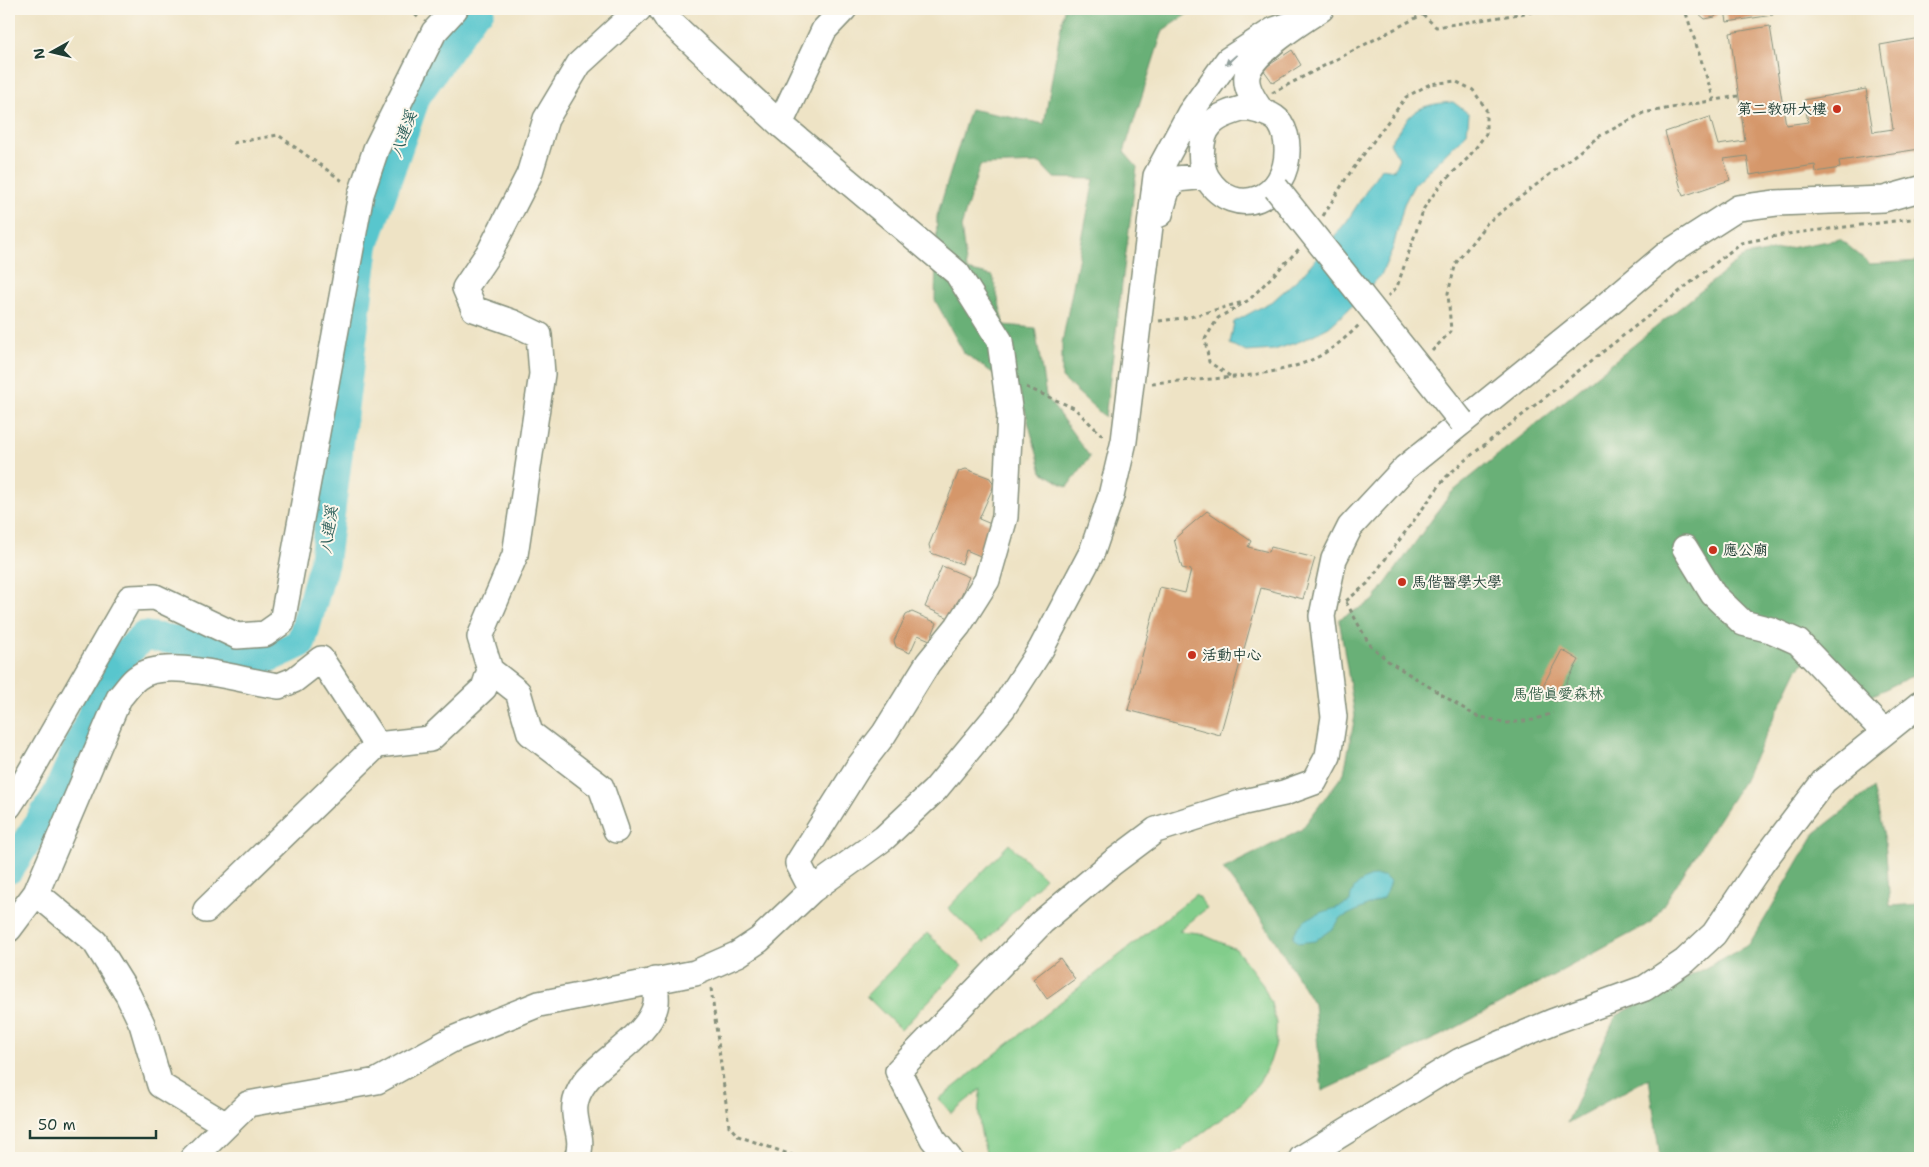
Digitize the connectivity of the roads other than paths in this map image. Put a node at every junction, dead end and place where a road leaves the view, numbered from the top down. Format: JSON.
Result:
{"nodes":[{"id":1,"x":455,"y":9,"type":"edge"},
{"id":2,"x":639,"y":9,"type":"edge"},
{"id":3,"x":661,"y":9,"type":"edge"},
{"id":4,"x":844,"y":9,"type":"edge"},
{"id":5,"x":1312,"y":14,"type":"edge"},
{"id":6,"x":1258,"y":106,"type":"junction"},
{"id":7,"x":1200,"y":119,"type":"junction"},
{"id":8,"x":780,"y":124,"type":"junction"},
{"id":9,"x":1206,"y":176,"type":"junction"},
{"id":10,"x":1276,"y":188,"type":"junction"},
{"id":11,"x":1920,"y":189,"type":"edge"},
{"id":12,"x":1148,"y":239,"type":"junction"},
{"id":13,"x":1462,"y":422,"type":"junction"},
{"id":14,"x":1685,"y":548,"type":"dead end"},
{"id":15,"x":490,"y":670,"type":"junction"},
{"id":16,"x":1920,"y":704,"type":"edge"},
{"id":17,"x":1884,"y":732,"type":"junction"},
{"id":18,"x":377,"y":744,"type":"junction"},
{"id":19,"x":9,"y":806,"type":"edge"},
{"id":20,"x":616,"y":830,"type":"dead end"},
{"id":21,"x":812,"y":890,"type":"junction"},
{"id":22,"x":36,"y":893,"type":"junction"},
{"id":23,"x":206,"y":910,"type":"dead end"},
{"id":24,"x":9,"y":929,"type":"edge"},
{"id":25,"x":655,"y":980,"type":"junction"},
{"id":26,"x":226,"y":1126,"type":"junction"},
{"id":27,"x":193,"y":1158,"type":"edge"},
{"id":28,"x":576,"y":1158,"type":"edge"},
{"id":29,"x":949,"y":1158,"type":"edge"},
{"id":30,"x":1302,"y":1158,"type":"edge"}],
"edges":[{"from":1,"to":19,"type":"lane"},
{"from":2,"to":15,"type":"lane"},
{"from":3,"to":8,"type":"lane"},
{"from":4,"to":8,"type":"lane"},
{"from":5,"to":6,"type":"lane"},
{"from":5,"to":7,"type":"lane","one_way":true},
{"from":6,"to":7,"type":"lane"},
{"from":6,"to":10,"type":"lane"},
{"from":7,"to":9,"type":"lane"},
{"from":7,"to":12,"type":"lane"},
{"from":8,"to":21,"type":"lane"},
{"from":9,"to":10,"type":"lane"},
{"from":9,"to":12,"type":"lane"},
{"from":10,"to":13,"type":"lane","bridge":true},
{"from":11,"to":13,"type":"lane"},
{"from":12,"to":21,"type":"lane"},
{"from":13,"to":29,"type":"lane"},
{"from":14,"to":17,"type":"lane"},
{"from":15,"to":18,"type":"lane"},
{"from":15,"to":20,"type":"lane"},
{"from":16,"to":17,"type":"lane"},
{"from":17,"to":30,"type":"lane"},
{"from":18,"to":22,"type":"lane"},
{"from":18,"to":23,"type":"lane"},
{"from":21,"to":25,"type":"lane"},
{"from":22,"to":24,"type":"lane"},
{"from":22,"to":26,"type":"lane"},
{"from":25,"to":26,"type":"lane"},
{"from":25,"to":28,"type":"lane"},
{"from":26,"to":27,"type":"lane"}]}
